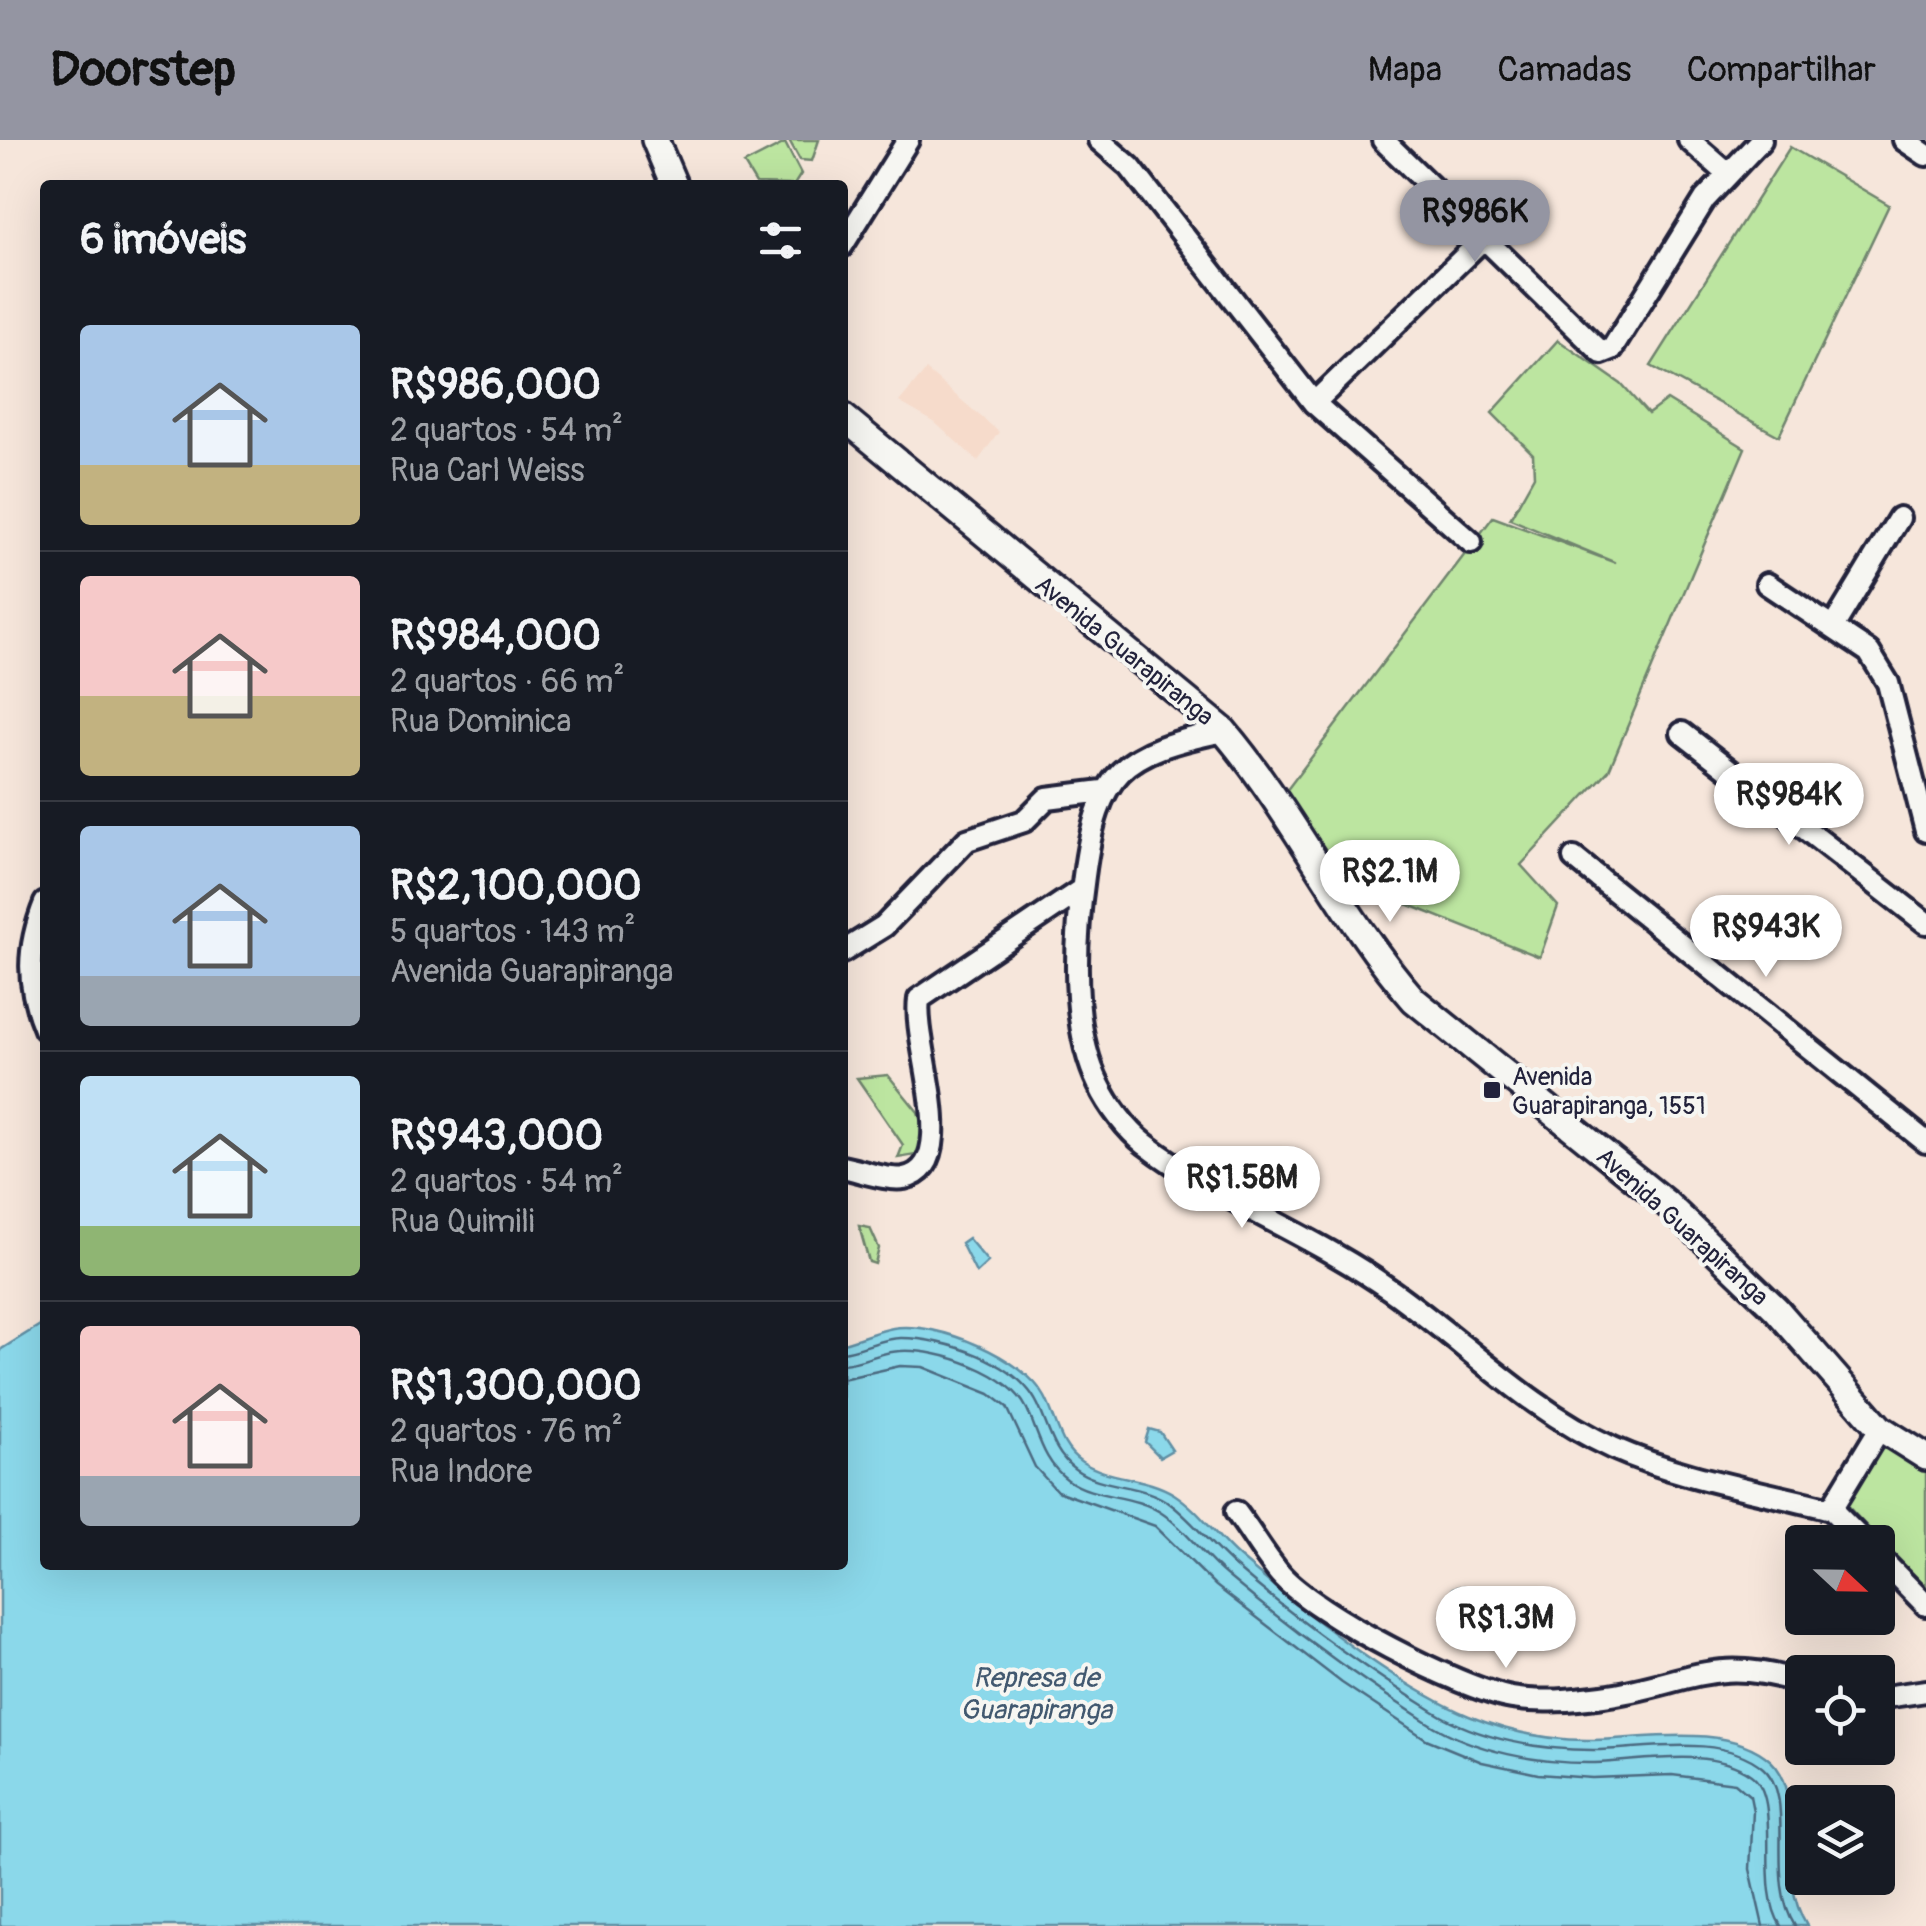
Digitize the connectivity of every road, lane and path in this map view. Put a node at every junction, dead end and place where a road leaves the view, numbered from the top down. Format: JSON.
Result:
{"nodes":[{"id":1,"x":655,"y":140,"type":"edge"},
{"id":2,"x":908,"y":140,"type":"edge"},
{"id":3,"x":1099,"y":140,"type":"edge"},
{"id":4,"x":1383,"y":140,"type":"edge"},
{"id":5,"x":1688,"y":140,"type":"edge"},
{"id":6,"x":1760,"y":140,"type":"edge"},
{"id":7,"x":1904,"y":140,"type":"edge"},
{"id":8,"x":1926,"y":155,"type":"edge"},
{"id":9,"x":1727,"y":172,"type":"junction"},
{"id":10,"x":672,"y":180,"type":"edge"},
{"id":11,"x":848,"y":236,"type":"edge"},
{"id":12,"x":1484,"y":238,"type":"junction"},
{"id":13,"x":1314,"y":403,"type":"junction"},
{"id":14,"x":848,"y":425,"type":"edge"},
{"id":15,"x":1899,"y":518,"type":"dead end"},
{"id":16,"x":1470,"y":542,"type":"dead end"},
{"id":17,"x":1767,"y":584,"type":"dead end"},
{"id":18,"x":1833,"y":627,"type":"junction"},
{"id":19,"x":1224,"y":731,"type":"junction"},
{"id":20,"x":1682,"y":733,"type":"dead end"},
{"id":21,"x":1103,"y":791,"type":"junction"},
{"id":22,"x":1926,"y":831,"type":"edge"},
{"id":23,"x":1574,"y":858,"type":"dead end"},
{"id":24,"x":1082,"y":889,"type":"junction"},
{"id":25,"x":40,"y":921,"type":"edge"},
{"id":26,"x":1926,"y":923,"type":"edge"},
{"id":27,"x":848,"y":948,"type":"edge"},
{"id":28,"x":40,"y":1017,"type":"edge"},
{"id":29,"x":1926,"y":1142,"type":"edge"},
{"id":30,"x":848,"y":1168,"type":"edge"},
{"id":31,"x":1880,"y":1428,"type":"junction"},
{"id":32,"x":1926,"y":1457,"type":"edge"},
{"id":33,"x":1831,"y":1510,"type":"junction"},
{"id":34,"x":1236,"y":1512,"type":"dead end"},
{"id":35,"x":1846,"y":1525,"type":"edge"},
{"id":36,"x":1895,"y":1573,"type":"edge"},
{"id":37,"x":1926,"y":1605,"type":"edge"},
{"id":38,"x":1785,"y":1679,"type":"edge"},
{"id":39,"x":1926,"y":1691,"type":"edge"},
{"id":40,"x":1895,"y":1696,"type":"edge"}],
"edges":[{"from":1,"to":10,"type":"main road"},
{"from":2,"to":11,"type":"street"},
{"from":3,"to":13,"type":"street"},
{"from":4,"to":12,"type":"street"},
{"from":5,"to":9,"type":"street"},
{"from":6,"to":9,"type":"street"},
{"from":7,"to":8,"type":"street"},
{"from":9,"to":12,"type":"street"},
{"from":12,"to":13,"type":"street"},
{"from":13,"to":16,"type":"street"},
{"from":14,"to":19,"type":"main road","name":"Avenida Guarapiranga"},
{"from":15,"to":18,"type":"street"},
{"from":17,"to":18,"type":"street"},
{"from":18,"to":22,"type":"street"},
{"from":19,"to":21,"type":"street"},
{"from":19,"to":31,"type":"main road","name":"Avenida Guarapiranga"},
{"from":20,"to":26,"type":"street"},
{"from":21,"to":24,"type":"street"},
{"from":21,"to":27,"type":"street"},
{"from":23,"to":29,"type":"street"},
{"from":24,"to":30,"type":"street"},
{"from":24,"to":33,"type":"street"},
{"from":25,"to":28,"type":"street"},
{"from":31,"to":32,"type":"main road","name":"Avenida Guarapiranga"},
{"from":31,"to":33,"type":"street"},
{"from":33,"to":35,"type":"street"},
{"from":34,"to":38,"type":"street"},
{"from":36,"to":37,"type":"street"},
{"from":39,"to":40,"type":"street"}]}
